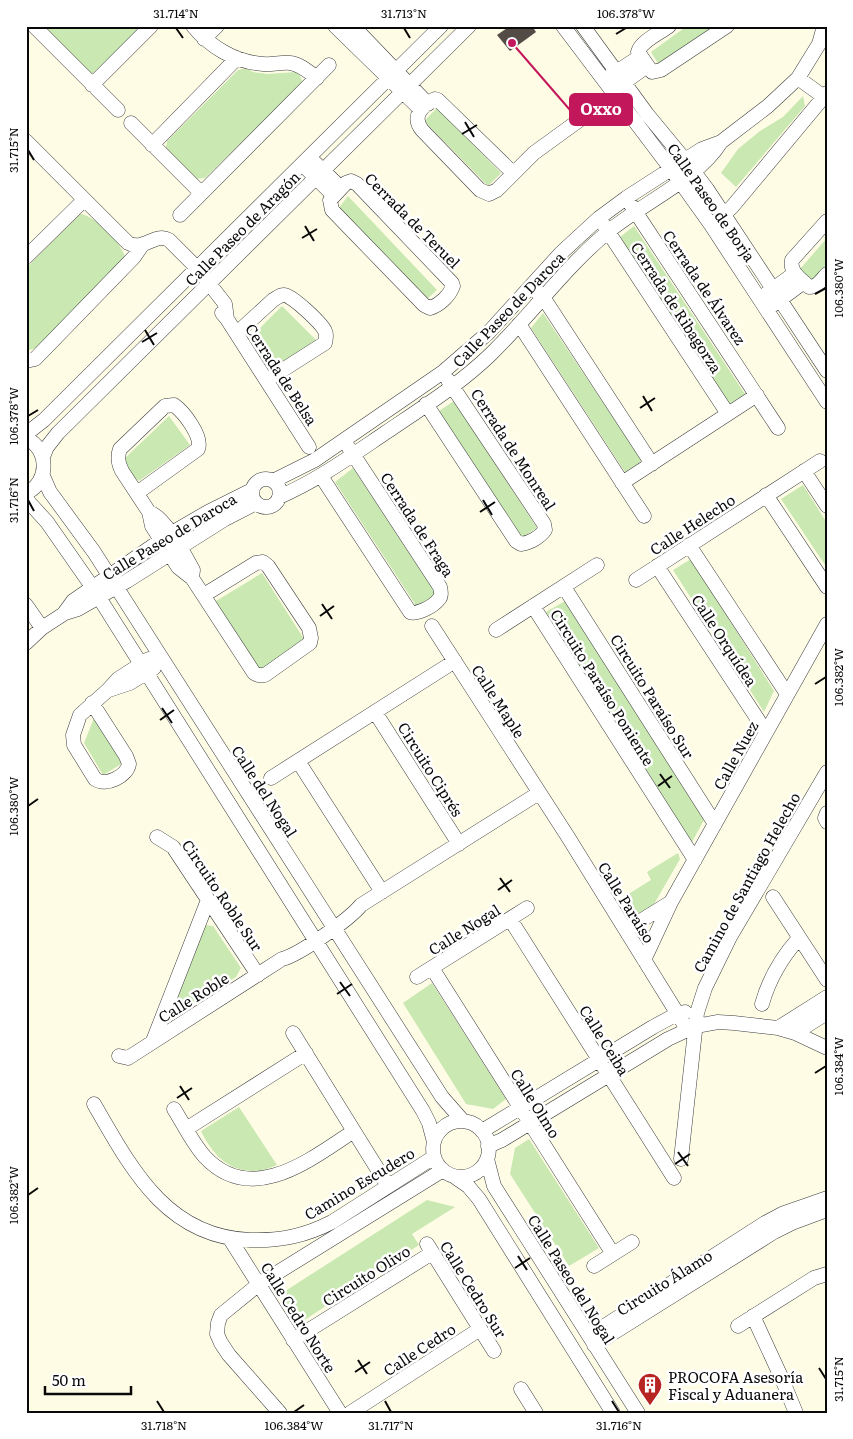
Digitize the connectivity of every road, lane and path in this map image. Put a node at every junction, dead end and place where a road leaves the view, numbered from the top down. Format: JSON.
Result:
{"nodes":[{"id":1,"x":34,"y":26,"type":"edge"},
{"id":2,"x":151,"y":26,"type":"edge"},
{"id":3,"x":217,"y":26,"type":"edge"},
{"id":4,"x":335,"y":26,"type":"edge"},
{"id":5,"x":353,"y":26,"type":"edge"},
{"id":6,"x":441,"y":26,"type":"edge"},
{"id":7,"x":468,"y":26,"type":"edge"},
{"id":8,"x":563,"y":26,"type":"edge"},
{"id":9,"x":583,"y":26,"type":"edge"},
{"id":10,"x":669,"y":26,"type":"edge"},
{"id":11,"x":727,"y":26,"type":"edge"},
{"id":12,"x":824,"y":26,"type":"edge"},
{"id":13,"x":199,"y":31,"type":"edge"},
{"id":14,"x":237,"y":58,"type":"junction"},
{"id":15,"x":644,"y":61,"type":"junction"},
{"id":16,"x":329,"y":66,"type":"dead end"},
{"id":17,"x":392,"y":74,"type":"junction"},
{"id":18,"x":621,"y":77,"type":"junction"},
{"id":19,"x":317,"y":78,"type":"junction"},
{"id":20,"x":798,"y":78,"type":"junction"},
{"id":21,"x":92,"y":84,"type":"junction"},
{"id":22,"x":607,"y":86,"type":"junction"},
{"id":23,"x":406,"y":89,"type":"junction"},
{"id":24,"x":825,"y":95,"type":"edge"},
{"id":25,"x":424,"y":107,"type":"junction"},
{"id":26,"x":588,"y":108,"type":"dead end"},
{"id":27,"x":118,"y":110,"type":"dead end"},
{"id":28,"x":131,"y":123,"type":"dead end"},
{"id":29,"x":26,"y":142,"type":"edge"},
{"id":30,"x":152,"y":145,"type":"junction"},
{"id":31,"x":305,"y":160,"type":"junction"},
{"id":32,"x":689,"y":165,"type":"junction"},
{"id":33,"x":671,"y":169,"type":"junction"},
{"id":34,"x":513,"y":173,"type":"junction"},
{"id":35,"x":320,"y":174,"type":"junction"},
{"id":36,"x":680,"y":181,"type":"junction"},
{"id":37,"x":337,"y":192,"type":"junction"},
{"id":38,"x":201,"y":193,"type":"junction"},
{"id":39,"x":626,"y":198,"type":"junction"},
{"id":40,"x":84,"y":200,"type":"junction"},
{"id":41,"x":635,"y":212,"type":"junction"},
{"id":42,"x":180,"y":215,"type":"dead end"},
{"id":43,"x":724,"y":215,"type":"junction"},
{"id":44,"x":599,"y":218,"type":"junction"},
{"id":45,"x":827,"y":221,"type":"edge"},
{"id":46,"x":711,"y":225,"type":"junction"},
{"id":47,"x":608,"y":232,"type":"junction"},
{"id":48,"x":147,"y":243,"type":"junction"},
{"id":49,"x":26,"y":257,"type":"edge"},
{"id":50,"x":194,"y":272,"type":"junction"},
{"id":51,"x":827,"y":274,"type":"edge"},
{"id":52,"x":799,"y":278,"type":"junction"},
{"id":53,"x":530,"y":286,"type":"junction"},
{"id":54,"x":206,"y":287,"type":"junction"},
{"id":55,"x":776,"y":295,"type":"junction"},
{"id":56,"x":543,"y":298,"type":"junction"},
{"id":57,"x":763,"y":304,"type":"junction"},
{"id":58,"x":519,"y":324,"type":"junction"},
{"id":59,"x":237,"y":333,"type":"junction"},
{"id":60,"x":480,"y":340,"type":"junction"},
{"id":61,"x":492,"y":353,"type":"junction"},
{"id":62,"x":26,"y":362,"type":"edge"},
{"id":63,"x":442,"y":372,"type":"junction"},
{"id":64,"x":827,"y":372,"type":"edge"},
{"id":65,"x":267,"y":380,"type":"junction"},
{"id":66,"x":453,"y":386,"type":"junction"},
{"id":67,"x":756,"y":395,"type":"junction"},
{"id":68,"x":827,"y":402,"type":"edge"},
{"id":69,"x":426,"y":404,"type":"junction"},
{"id":70,"x":728,"y":414,"type":"junction"},
{"id":71,"x":778,"y":428,"type":"dead end"},
{"id":72,"x":26,"y":434,"type":"edge"},
{"id":73,"x":26,"y":438,"type":"edge"},
{"id":74,"x":343,"y":440,"type":"junction"},
{"id":75,"x":309,"y":447,"type":"dead end"},
{"id":76,"x":354,"y":454,"type":"junction"},
{"id":77,"x":43,"y":456,"type":"junction"},
{"id":78,"x":820,"y":461,"type":"dead end"},
{"id":79,"x":652,"y":464,"type":"junction"},
{"id":80,"x":804,"y":471,"type":"junction"},
{"id":81,"x":43,"y":476,"type":"junction"},
{"id":82,"x":321,"y":476,"type":"junction"},
{"id":83,"x":273,"y":481,"type":"junction"},
{"id":84,"x":622,"y":483,"type":"junction"},
{"id":85,"x":26,"y":493,"type":"edge"},
{"id":86,"x":137,"y":493,"type":"junction"},
{"id":87,"x":766,"y":495,"type":"junction"},
{"id":88,"x":254,"y":496,"type":"junction"},
{"id":89,"x":279,"y":497,"type":"junction"},
{"id":90,"x":26,"y":500,"type":"edge"},
{"id":91,"x":827,"y":506,"type":"edge"},
{"id":92,"x":644,"y":516,"type":"dead end"},
{"id":93,"x":166,"y":537,"type":"junction"},
{"id":94,"x":689,"y":545,"type":"junction"},
{"id":95,"x":174,"y":550,"type":"junction"},
{"id":96,"x":597,"y":565,"type":"dead end"},
{"id":97,"x":657,"y":566,"type":"junction"},
{"id":98,"x":636,"y":580,"type":"dead end"},
{"id":99,"x":112,"y":582,"type":"junction"},
{"id":100,"x":564,"y":586,"type":"junction"},
{"id":101,"x":827,"y":587,"type":"edge"},
{"id":102,"x":96,"y":592,"type":"junction"},
{"id":103,"x":204,"y":595,"type":"junction"},
{"id":104,"x":26,"y":605,"type":"edge"},
{"id":105,"x":533,"y":606,"type":"junction"},
{"id":106,"x":827,"y":624,"type":"edge"},
{"id":107,"x":432,"y":626,"type":"dead end"},
{"id":108,"x":42,"y":628,"type":"junction"},
{"id":109,"x":496,"y":630,"type":"dead end"},
{"id":110,"x":26,"y":643,"type":"edge"},
{"id":111,"x":161,"y":658,"type":"junction"},
{"id":112,"x":455,"y":661,"type":"junction"},
{"id":113,"x":144,"y":668,"type":"junction"},
{"id":114,"x":788,"y":694,"type":"junction"},
{"id":115,"x":92,"y":703,"type":"junction"},
{"id":116,"x":376,"y":712,"type":"junction"},
{"id":117,"x":766,"y":732,"type":"junction"},
{"id":118,"x":298,"y":760,"type":"junction"},
{"id":119,"x":827,"y":772,"type":"edge"},
{"id":120,"x":271,"y":778,"type":"dead end"},
{"id":121,"x":539,"y":793,"type":"junction"},
{"id":122,"x":827,"y":813,"type":"edge"},
{"id":123,"x":827,"y":822,"type":"edge"},
{"id":124,"x":715,"y":824,"type":"junction"},
{"id":125,"x":157,"y":837,"type":"dead end"},
{"id":126,"x":459,"y":844,"type":"junction"},
{"id":127,"x":695,"y":860,"type":"junction"},
{"id":128,"x":382,"y":892,"type":"junction"},
{"id":129,"x":773,"y":897,"type":"dead end"},
{"id":130,"x":208,"y":900,"type":"junction"},
{"id":131,"x":671,"y":902,"type":"junction"},
{"id":132,"x":527,"y":908,"type":"dead end"},
{"id":133,"x":510,"y":919,"type":"junction"},
{"id":134,"x":331,"y":925,"type":"junction"},
{"id":135,"x":626,"y":930,"type":"junction"},
{"id":136,"x":312,"y":938,"type":"junction"},
{"id":137,"x":799,"y":938,"type":"junction"},
{"id":138,"x":644,"y":960,"type":"junction"},
{"id":139,"x":432,"y":968,"type":"junction"},
{"id":140,"x":258,"y":975,"type":"junction"},
{"id":141,"x":417,"y":977,"type":"dead end"},
{"id":142,"x":827,"y":980,"type":"edge"},
{"id":143,"x":827,"y":997,"type":"edge"},
{"id":144,"x":762,"y":1004,"type":"dead end"},
{"id":145,"x":827,"y":1013,"type":"edge"},
{"id":146,"x":677,"y":1014,"type":"junction"},
{"id":147,"x":693,"y":1023,"type":"junction"},
{"id":148,"x":778,"y":1028,"type":"junction"},
{"id":149,"x":293,"y":1033,"type":"dead end"},
{"id":150,"x":795,"y":1033,"type":"junction"},
{"id":151,"x":153,"y":1041,"type":"junction"},
{"id":152,"x":827,"y":1048,"type":"edge"},
{"id":153,"x":306,"y":1053,"type":"junction"},
{"id":154,"x":119,"y":1056,"type":"dead end"},
{"id":155,"x":598,"y":1060,"type":"junction"},
{"id":156,"x":608,"y":1075,"type":"junction"},
{"id":157,"x":94,"y":1104,"type":"dead end"},
{"id":158,"x":519,"y":1108,"type":"junction"},
{"id":159,"x":174,"y":1109,"type":"dead end"},
{"id":160,"x":463,"y":1121,"type":"junction"},
{"id":161,"x":529,"y":1123,"type":"junction"},
{"id":162,"x":186,"y":1129,"type":"junction"},
{"id":163,"x":354,"y":1131,"type":"junction"},
{"id":164,"x":482,"y":1131,"type":"junction"},
{"id":165,"x":434,"y":1142,"type":"junction"},
{"id":166,"x":488,"y":1153,"type":"junction"},
{"id":167,"x":434,"y":1157,"type":"junction"},
{"id":168,"x":681,"y":1159,"type":"dead end"},
{"id":169,"x":443,"y":1170,"type":"junction"},
{"id":170,"x":456,"y":1177,"type":"junction"},
{"id":171,"x":674,"y":1178,"type":"dead end"},
{"id":172,"x":388,"y":1186,"type":"junction"},
{"id":173,"x":827,"y":1198,"type":"edge"},
{"id":174,"x":827,"y":1210,"type":"edge"},
{"id":175,"x":230,"y":1239,"type":"junction"},
{"id":176,"x":632,"y":1242,"type":"dead end"},
{"id":177,"x":429,"y":1248,"type":"joint"},
{"id":178,"x":613,"y":1254,"type":"junction"},
{"id":179,"x":722,"y":1257,"type":"junction"},
{"id":180,"x":594,"y":1266,"type":"dead end"},
{"id":181,"x":827,"y":1274,"type":"edge"},
{"id":182,"x":259,"y":1284,"type":"junction"},
{"id":183,"x":754,"y":1316,"type":"junction"},
{"id":184,"x":738,"y":1326,"type":"dead end"},
{"id":185,"x":480,"y":1329,"type":"junction"},
{"id":186,"x":293,"y":1340,"type":"junction"},
{"id":187,"x":592,"y":1340,"type":"junction"},
{"id":188,"x":494,"y":1351,"type":"dead end"},
{"id":189,"x":521,"y":1389,"type":"dead end"},
{"id":190,"x":530,"y":1411,"type":"edge"},
{"id":191,"x":280,"y":1413,"type":"edge"},
{"id":192,"x":340,"y":1413,"type":"edge"},
{"id":193,"x":350,"y":1413,"type":"edge"},
{"id":194,"x":613,"y":1413,"type":"edge"},
{"id":195,"x":638,"y":1413,"type":"edge"},
{"id":196,"x":796,"y":1413,"type":"edge"}],
"edges":[{"from":1,"to":21,"type":"street"},
{"from":2,"to":21,"type":"street"},
{"from":3,"to":13,"type":"street"},
{"from":4,"to":17,"type":"street"},
{"from":5,"to":17,"type":"street"},
{"from":6,"to":17,"type":"street","name":"Calle Paseo de Aragón"},
{"from":7,"to":23,"type":"street","name":"Calle Paseo de Aragón"},
{"from":8,"to":22,"type":"street","name":"Calle Paseo de Borja"},
{"from":9,"to":18,"type":"street","name":"Calle Paseo de Borja"},
{"from":10,"to":15,"type":"street"},
{"from":11,"to":15,"type":"street"},
{"from":12,"to":20,"type":"street","name":"Calle Paseo de Daroca"},
{"from":13,"to":14,"type":"street"},
{"from":14,"to":19,"type":"street"},
{"from":14,"to":30,"type":"street"},
{"from":15,"to":18,"type":"street"},
{"from":16,"to":19,"type":"street"},
{"from":17,"to":23,"type":"street"},
{"from":17,"to":31,"type":"street","name":"Calle Paseo de Aragón"},
{"from":18,"to":22,"type":"street"},
{"from":18,"to":32,"type":"street","name":"Calle Paseo de Borja"},
{"from":19,"to":38,"type":"street"},
{"from":20,"to":24,"type":"street"},
{"from":20,"to":32,"type":"street","name":"Calle Paseo de Daroca"},
{"from":21,"to":27,"type":"street"},
{"from":22,"to":33,"type":"street","name":"Calle Paseo de Borja"},
{"from":23,"to":25,"type":"street"},
{"from":23,"to":35,"type":"street","name":"Calle Paseo de Aragón"},
{"from":24,"to":43,"type":"street"},
{"from":25,"to":34,"type":"street"},
{"from":25,"to":34,"type":"street"},
{"from":26,"to":34,"type":"street"},
{"from":28,"to":30,"type":"street"},
{"from":29,"to":40,"type":"street"},
{"from":30,"to":38,"type":"street"},
{"from":31,"to":35,"type":"street"},
{"from":31,"to":50,"type":"street","name":"Calle Paseo de Aragón"},
{"from":32,"to":33,"type":"street","name":"Calle Paseo de Daroca"},
{"from":32,"to":36,"type":"street","name":"Calle Paseo de Daroca"},
{"from":32,"to":43,"type":"street","name":"Calle Paseo de Borja"},
{"from":33,"to":36,"type":"street","name":"Calle Paseo de Borja"},
{"from":33,"to":39,"type":"street","name":"Calle Paseo de Daroca"},
{"from":35,"to":37,"type":"street"},
{"from":35,"to":54,"type":"street","name":"Calle Paseo de Aragón"},
{"from":36,"to":41,"type":"street","name":"Calle Paseo de Daroca"},
{"from":36,"to":46,"type":"street","name":"Calle Paseo de Borja"},
{"from":37,"to":37,"type":"street","name":"Cerrada de Teruel"},
{"from":38,"to":42,"type":"street"},
{"from":39,"to":41,"type":"street","name":"Cerrada de Álvarez"},
{"from":39,"to":44,"type":"street","name":"Calle Paseo de Daroca"},
{"from":40,"to":48,"type":"street"},
{"from":40,"to":49,"type":"street"},
{"from":41,"to":47,"type":"street","name":"Calle Paseo de Daroca"},
{"from":41,"to":67,"type":"street","name":"Cerrada de Álvarez"},
{"from":43,"to":46,"type":"street"},
{"from":43,"to":55,"type":"street","name":"Calle Paseo de Borja"},
{"from":44,"to":47,"type":"street","name":"Cerrada de Ribagorza"},
{"from":44,"to":53,"type":"street","name":"Calle Paseo de Daroca"},
{"from":45,"to":52,"type":"street"},
{"from":46,"to":57,"type":"street","name":"Calle Paseo de Borja"},
{"from":47,"to":56,"type":"street","name":"Calle Paseo de Daroca"},
{"from":47,"to":70,"type":"street","name":"Cerrada de Ribagorza"},
{"from":48,"to":50,"type":"street","name":"Cerrada de Belsa"},
{"from":48,"to":62,"type":"street"},
{"from":50,"to":54,"type":"street","name":"Cerrada de Belsa"},
{"from":50,"to":72,"type":"street","name":"Calle Paseo de Aragón"},
{"from":51,"to":52,"type":"street"},
{"from":52,"to":55,"type":"street"},
{"from":53,"to":56,"type":"street"},
{"from":53,"to":60,"type":"street","name":"Calle Paseo de Daroca"},
{"from":54,"to":59,"type":"street","name":"Cerrada de Belsa"},
{"from":54,"to":77,"type":"street","name":"Calle Paseo de Aragón"},
{"from":55,"to":57,"type":"street"},
{"from":55,"to":64,"type":"street","name":"Calle Paseo de Borja"},
{"from":56,"to":58,"type":"street","name":"Calle Paseo de Daroca"},
{"from":56,"to":79,"type":"street"},
{"from":57,"to":68,"type":"street","name":"Calle Paseo de Borja"},
{"from":58,"to":61,"type":"street","name":"Calle Paseo de Daroca"},
{"from":58,"to":84,"type":"street"},
{"from":59,"to":65,"type":"street","name":"Cerrada de Belsa"},
{"from":59,"to":65,"type":"street"},
{"from":60,"to":61,"type":"street"},
{"from":60,"to":63,"type":"street","name":"Calle Paseo de Daroca"},
{"from":61,"to":66,"type":"street","name":"Calle Paseo de Daroca"},
{"from":63,"to":66,"type":"street","name":"Cerrada de Monreal"},
{"from":63,"to":74,"type":"street","name":"Calle Paseo de Daroca"},
{"from":65,"to":75,"type":"street","name":"Cerrada de Belsa"},
{"from":66,"to":69,"type":"street","name":"Calle Paseo de Daroca"},
{"from":66,"to":69,"type":"street","name":"Cerrada de Monreal"},
{"from":67,"to":70,"type":"street"},
{"from":67,"to":71,"type":"street","name":"Cerrada de Álvarez"},
{"from":69,"to":76,"type":"street","name":"Calle Paseo de Daroca"},
{"from":70,"to":79,"type":"street"},
{"from":73,"to":77,"type":"street"},
{"from":74,"to":76,"type":"street","name":"Cerrada de Fraga"},
{"from":74,"to":83,"type":"street","name":"Calle Paseo de Daroca"},
{"from":76,"to":82,"type":"street","name":"Calle Paseo de Daroca"},
{"from":76,"to":82,"type":"street","name":"Cerrada de Fraga"},
{"from":77,"to":81,"type":"street"},
{"from":78,"to":80,"type":"street","name":"Calle Helecho"},
{"from":79,"to":84,"type":"street"},
{"from":80,"to":87,"type":"street","name":"Calle Helecho"},
{"from":80,"to":91,"type":"street"},
{"from":81,"to":85,"type":"street"},
{"from":81,"to":99,"type":"street","name":"Calle del Nogal"},
{"from":82,"to":89,"type":"street","name":"Calle Paseo de Daroca"},
{"from":83,"to":88,"type":"street"},
{"from":83,"to":89,"type":"street"},
{"from":84,"to":92,"type":"street"},
{"from":86,"to":86,"type":"street"},
{"from":86,"to":93,"type":"street"},
{"from":87,"to":94,"type":"street","name":"Calle Helecho"},
{"from":87,"to":101,"type":"street"},
{"from":88,"to":89,"type":"street"},
{"from":88,"to":93,"type":"street","name":"Calle Paseo de Daroca"},
{"from":88,"to":95,"type":"street","name":"Calle Paseo de Daroca"},
{"from":90,"to":102,"type":"street"},
{"from":93,"to":95,"type":"street"},
{"from":93,"to":99,"type":"street","name":"Calle Paseo de Daroca"},
{"from":94,"to":97,"type":"street","name":"Calle Helecho"},
{"from":94,"to":114,"type":"street","name":"Calle Orquídea"},
{"from":95,"to":99,"type":"street","name":"Calle Paseo de Daroca"},
{"from":95,"to":103,"type":"street"},
{"from":96,"to":100,"type":"street"},
{"from":97,"to":98,"type":"street","name":"Calle Helecho"},
{"from":97,"to":117,"type":"street","name":"Calle Orquídea"},
{"from":99,"to":102,"type":"street","name":"Calle Paseo de Daroca"},
{"from":99,"to":111,"type":"street","name":"Calle del Nogal"},
{"from":100,"to":105,"type":"street"},
{"from":100,"to":124,"type":"street","name":"Circuito Paraíso Sur"},
{"from":102,"to":108,"type":"street","name":"Calle Paseo de Daroca"},
{"from":102,"to":113,"type":"street"},
{"from":103,"to":103,"type":"street"},
{"from":104,"to":108,"type":"street"},
{"from":105,"to":109,"type":"street"},
{"from":105,"to":127,"type":"street","name":"Circuito Paraíso Poniente"},
{"from":106,"to":114,"type":"street","name":"Calle Nuez"},
{"from":107,"to":112,"type":"street","name":"Calle Maple"},
{"from":108,"to":110,"type":"street","name":"Calle Paseo de Daroca"},
{"from":111,"to":113,"type":"street"},
{"from":111,"to":134,"type":"street","name":"Calle del Nogal"},
{"from":112,"to":116,"type":"street"},
{"from":112,"to":121,"type":"street","name":"Calle Maple"},
{"from":113,"to":115,"type":"street"},
{"from":113,"to":136,"type":"street"},
{"from":114,"to":117,"type":"street","name":"Calle Nuez"},
{"from":115,"to":115,"type":"street"},
{"from":116,"to":118,"type":"street"},
{"from":116,"to":126,"type":"street","name":"Circuito Ciprés"},
{"from":117,"to":124,"type":"street","name":"Calle Nuez"},
{"from":118,"to":120,"type":"street"},
{"from":118,"to":128,"type":"street"},
{"from":119,"to":147,"type":"street","name":"Camino de Santiago Helecho"},
{"from":121,"to":126,"type":"street"},
{"from":121,"to":135,"type":"street","name":"Calle Paraíso"},
{"from":122,"to":123,"type":"street"},
{"from":124,"to":127,"type":"street","name":"Calle Nuez"},
{"from":125,"to":130,"type":"street","name":"Circuito Roble Sur"},
{"from":126,"to":128,"type":"street"},
{"from":127,"to":131,"type":"street","name":"Calle Nuez"},
{"from":128,"to":134,"type":"street"},
{"from":129,"to":137,"type":"street"},
{"from":130,"to":140,"type":"street","name":"Circuito Roble Sur"},
{"from":130,"to":151,"type":"street"},
{"from":131,"to":135,"type":"street","name":"Calle Nuez"},
{"from":131,"to":138,"type":"street","name":"Calle Nuez"},
{"from":132,"to":133,"type":"street","name":"Calle Nogal"},
{"from":133,"to":139,"type":"street","name":"Calle Nogal"},
{"from":133,"to":155,"type":"street","name":"Calle Ceiba"},
{"from":134,"to":136,"type":"street","name":"Calle Roble"},
{"from":134,"to":160,"type":"street","name":"Calle del Nogal"},
{"from":135,"to":138,"type":"street","name":"Calle Paraíso"},
{"from":136,"to":140,"type":"street","name":"Calle Roble"},
{"from":136,"to":165,"type":"street"},
{"from":137,"to":142,"type":"street"},
{"from":137,"to":144,"type":"street"},
{"from":138,"to":146,"type":"street","name":"Calle Paraíso"},
{"from":139,"to":141,"type":"street","name":"Calle Nogal"},
{"from":139,"to":158,"type":"street","name":"Calle Olmo"},
{"from":140,"to":151,"type":"street","name":"Calle Roble"},
{"from":143,"to":148,"type":"street"},
{"from":145,"to":150,"type":"street"},
{"from":146,"to":147,"type":"street","name":"Calle Paraíso"},
{"from":146,"to":155,"type":"street"},
{"from":147,"to":148,"type":"street"},
{"from":147,"to":156,"type":"street"},
{"from":147,"to":168,"type":"street","name":"Camino de Santiago Helecho"},
{"from":148,"to":150,"type":"street"},
{"from":149,"to":153,"type":"street"},
{"from":150,"to":152,"type":"street"},
{"from":151,"to":154,"type":"street","name":"Calle Roble"},
{"from":153,"to":162,"type":"street"},
{"from":153,"to":163,"type":"street"},
{"from":155,"to":156,"type":"street","name":"Calle Ceiba"},
{"from":155,"to":158,"type":"street"},
{"from":156,"to":161,"type":"street"},
{"from":156,"to":171,"type":"street","name":"Calle Ceiba"},
{"from":157,"to":175,"type":"street","name":"Camino Escudero"},
{"from":158,"to":161,"type":"street","name":"Calle Olmo"},
{"from":158,"to":164,"type":"street"},
{"from":159,"to":162,"type":"street"},
{"from":160,"to":164,"type":"street"},
{"from":160,"to":165,"type":"street"},
{"from":161,"to":166,"type":"street"},
{"from":161,"to":178,"type":"street","name":"Calle Olmo"},
{"from":162,"to":163,"type":"street"},
{"from":163,"to":172,"type":"street"},
{"from":164,"to":166,"type":"street"},
{"from":165,"to":167,"type":"street"},
{"from":166,"to":170,"type":"street"},
{"from":166,"to":187,"type":"street","name":"Calle Paseo del Nogal"},
{"from":167,"to":169,"type":"street"},
{"from":167,"to":172,"type":"street","name":"Camino Escudero"},
{"from":169,"to":170,"type":"street"},
{"from":169,"to":182,"type":"street"},
{"from":170,"to":194,"type":"street"},
{"from":172,"to":175,"type":"street","name":"Camino Escudero"},
{"from":173,"to":179,"type":"street","name":"Circuito Álamo"},
{"from":174,"to":179,"type":"street","name":"Circuito Álamo"},
{"from":175,"to":182,"type":"street","name":"Calle Cedro Norte"},
{"from":176,"to":178,"type":"street"},
{"from":177,"to":185,"type":"street","name":"Calle Cedro Sur"},
{"from":177,"to":186,"type":"street","name":"Circuito Olivo"},
{"from":178,"to":180,"type":"street"},
{"from":179,"to":187,"type":"street","name":"Circuito Álamo"},
{"from":181,"to":183,"type":"street"},
{"from":182,"to":186,"type":"street","name":"Calle Cedro Norte"},
{"from":182,"to":191,"type":"street"},
{"from":183,"to":184,"type":"street"},
{"from":183,"to":196,"type":"street"},
{"from":185,"to":188,"type":"street","name":"Calle Cedro Sur"},
{"from":185,"to":193,"type":"street","name":"Calle Cedro"},
{"from":186,"to":192,"type":"street","name":"Calle Cedro Norte"},
{"from":187,"to":195,"type":"street","name":"Calle Paseo del Nogal"},
{"from":189,"to":190,"type":"street"}]}
